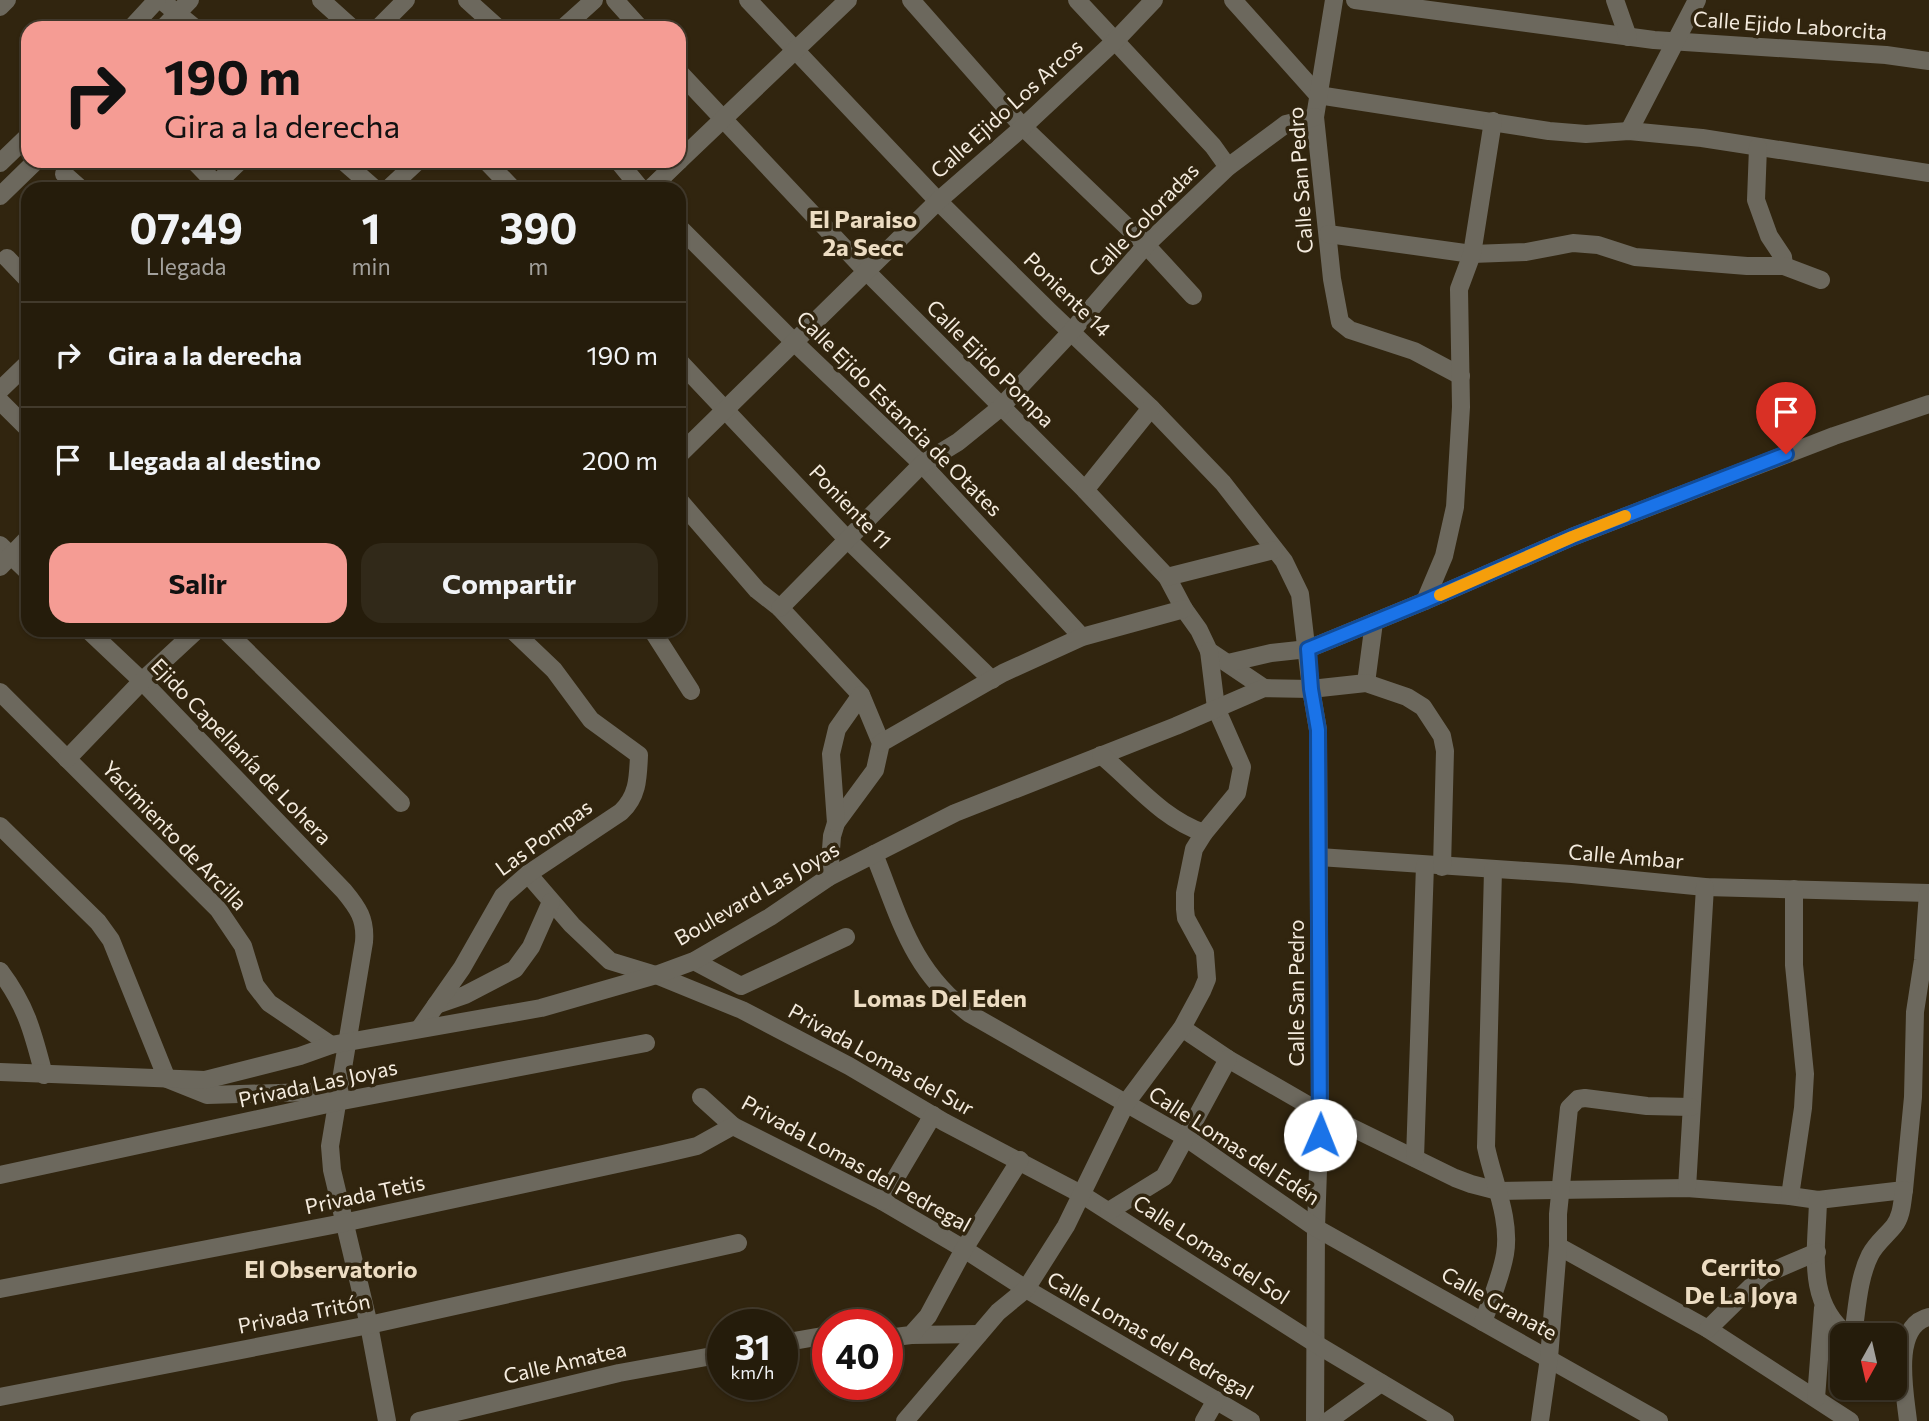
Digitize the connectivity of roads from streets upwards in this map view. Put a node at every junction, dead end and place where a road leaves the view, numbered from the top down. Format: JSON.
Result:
{"nodes":[{"id":1,"x":7,"y":0,"type":"edge"},
{"id":2,"x":159,"y":0,"type":"edge"},
{"id":3,"x":321,"y":0,"type":"edge"},
{"id":4,"x":406,"y":0,"type":"edge"},
{"id":5,"x":467,"y":0,"type":"edge"},
{"id":6,"x":594,"y":0,"type":"edge"},
{"id":7,"x":615,"y":0,"type":"edge"},
{"id":8,"x":748,"y":0,"type":"edge"},
{"id":9,"x":848,"y":0,"type":"edge"},
{"id":10,"x":911,"y":0,"type":"edge"},
{"id":11,"x":1077,"y":0,"type":"edge"},
{"id":12,"x":1154,"y":0,"type":"edge"},
{"id":13,"x":1233,"y":0,"type":"edge"},
{"id":14,"x":1334,"y":0,"type":"edge"},
{"id":15,"x":1356,"y":0,"type":"edge"},
{"id":16,"x":1615,"y":0,"type":"edge"},
{"id":17,"x":1697,"y":0,"type":"edge"},
{"id":18,"x":184,"y":6,"type":"edge"},
{"id":19,"x":0,"y":7,"type":"edge"},
{"id":20,"x":138,"y":21,"type":"edge"},
{"id":21,"x":170,"y":21,"type":"edge"},
{"id":22,"x":344,"y":21,"type":"edge"},
{"id":23,"x":385,"y":21,"type":"edge"},
{"id":24,"x":490,"y":21,"type":"edge"},
{"id":25,"x":572,"y":21,"type":"edge"},
{"id":26,"x":634,"y":21,"type":"edge"},
{"id":27,"x":1628,"y":37,"type":"junction"},
{"id":28,"x":1116,"y":40,"type":"junction"},
{"id":29,"x":1677,"y":41,"type":"junction"},
{"id":30,"x":794,"y":51,"type":"junction"},
{"id":31,"x":1929,"y":61,"type":"edge"},
{"id":32,"x":686,"y":80,"type":"edge"},
{"id":33,"x":1318,"y":94,"type":"junction"},
{"id":34,"x":1315,"y":117,"type":"junction"},
{"id":35,"x":722,"y":120,"type":"junction"},
{"id":36,"x":1493,"y":121,"type":"junction"},
{"id":37,"x":1024,"y":127,"type":"junction"},
{"id":38,"x":1629,"y":131,"type":"junction"},
{"id":39,"x":21,"y":143,"type":"edge"},
{"id":40,"x":1758,"y":147,"type":"junction"},
{"id":41,"x":686,"y":154,"type":"edge"},
{"id":42,"x":0,"y":163,"type":"edge"},
{"id":43,"x":1228,"y":167,"type":"junction"},
{"id":44,"x":29,"y":168,"type":"edge"},
{"id":45,"x":200,"y":168,"type":"edge"},
{"id":46,"x":234,"y":168,"type":"edge"},
{"id":47,"x":351,"y":168,"type":"edge"},
{"id":48,"x":410,"y":168,"type":"edge"},
{"id":49,"x":493,"y":168,"type":"edge"},
{"id":50,"x":624,"y":168,"type":"edge"},
{"id":51,"x":672,"y":168,"type":"edge"},
{"id":52,"x":1929,"y":173,"type":"edge"},
{"id":53,"x":64,"y":174,"type":"dead end"},
{"id":54,"x":73,"y":182,"type":"edge"},
{"id":55,"x":212,"y":182,"type":"edge"},
{"id":56,"x":221,"y":182,"type":"edge"},
{"id":57,"x":367,"y":182,"type":"edge"},
{"id":58,"x":396,"y":182,"type":"edge"},
{"id":59,"x":506,"y":182,"type":"edge"},
{"id":60,"x":636,"y":182,"type":"edge"},
{"id":61,"x":657,"y":182,"type":"edge"},
{"id":62,"x":0,"y":196,"type":"edge"},
{"id":63,"x":938,"y":201,"type":"junction"},
{"id":64,"x":686,"y":234,"type":"edge"},
{"id":65,"x":1328,"y":234,"type":"junction"},
{"id":66,"x":1146,"y":245,"type":"junction"},
{"id":67,"x":1472,"y":254,"type":"junction"},
{"id":68,"x":7,"y":258,"type":"dead end"},
{"id":69,"x":1784,"y":266,"type":"junction"},
{"id":70,"x":867,"y":272,"type":"junction"},
{"id":71,"x":21,"y":273,"type":"edge"},
{"id":72,"x":1821,"y":280,"type":"dead end"},
{"id":73,"x":1193,"y":296,"type":"dead end"},
{"id":74,"x":1071,"y":332,"type":"junction"},
{"id":75,"x":794,"y":342,"type":"junction"},
{"id":76,"x":686,"y":368,"type":"edge"},
{"id":77,"x":21,"y":370,"type":"edge"},
{"id":78,"x":1461,"y":376,"type":"junction"},
{"id":79,"x":0,"y":390,"type":"edge"},
{"id":80,"x":0,"y":401,"type":"edge"},
{"id":81,"x":1929,"y":404,"type":"edge"},
{"id":82,"x":1000,"y":408,"type":"junction"},
{"id":83,"x":1151,"y":408,"type":"junction"},
{"id":84,"x":726,"y":410,"type":"junction"},
{"id":85,"x":21,"y":422,"type":"edge"},
{"id":86,"x":686,"y":448,"type":"edge"},
{"id":87,"x":922,"y":464,"type":"junction"},
{"id":88,"x":1085,"y":490,"type":"junction"},
{"id":89,"x":686,"y":508,"type":"edge"},
{"id":90,"x":846,"y":538,"type":"junction"},
{"id":91,"x":21,"y":543,"type":"edge"},
{"id":92,"x":1274,"y":550,"type":"junction"},
{"id":93,"x":4,"y":556,"type":"edge"},
{"id":94,"x":21,"y":567,"type":"edge"},
{"id":95,"x":1167,"y":577,"type":"junction"},
{"id":96,"x":1425,"y":601,"type":"junction"},
{"id":97,"x":780,"y":608,"type":"junction"},
{"id":98,"x":1184,"y":609,"type":"junction"},
{"id":99,"x":1374,"y":622,"type":"junction"},
{"id":100,"x":95,"y":637,"type":"edge"},
{"id":101,"x":189,"y":637,"type":"edge"},
{"id":102,"x":232,"y":637,"type":"edge"},
{"id":103,"x":519,"y":637,"type":"edge"},
{"id":104,"x":656,"y":637,"type":"edge"},
{"id":105,"x":1082,"y":637,"type":"junction"},
{"id":106,"x":1308,"y":649,"type":"junction"},
{"id":107,"x":1209,"y":651,"type":"junction"},
{"id":108,"x":1228,"y":663,"type":"junction"},
{"id":109,"x":992,"y":680,"type":"junction"},
{"id":110,"x":142,"y":681,"type":"junction"},
{"id":111,"x":1366,"y":683,"type":"junction"},
{"id":112,"x":1264,"y":688,"type":"junction"},
{"id":113,"x":1311,"y":689,"type":"junction"},
{"id":114,"x":691,"y":691,"type":"dead end"},
{"id":115,"x":0,"y":692,"type":"edge"},
{"id":116,"x":862,"y":695,"type":"junction"},
{"id":117,"x":1216,"y":708,"type":"junction"},
{"id":118,"x":881,"y":743,"type":"junction"},
{"id":119,"x":1101,"y":755,"type":"junction"},
{"id":120,"x":67,"y":759,"type":"junction"},
{"id":121,"x":401,"y":803,"type":"dead end"},
{"id":122,"x":836,"y":823,"type":"junction"},
{"id":123,"x":0,"y":826,"type":"edge"},
{"id":124,"x":1204,"y":834,"type":"junction"},
{"id":125,"x":874,"y":854,"type":"junction"},
{"id":126,"x":1319,"y":857,"type":"junction"},
{"id":127,"x":1434,"y":866,"type":"junction"},
{"id":128,"x":1493,"y":870,"type":"junction"},
{"id":129,"x":528,"y":874,"type":"junction"},
{"id":130,"x":829,"y":877,"type":"junction"},
{"id":131,"x":1705,"y":887,"type":"junction"},
{"id":132,"x":1794,"y":889,"type":"junction"},
{"id":133,"x":1929,"y":893,"type":"edge"},
{"id":134,"x":551,"y":902,"type":"junction"},
{"id":135,"x":846,"y":937,"type":"dead end"},
{"id":136,"x":694,"y":961,"type":"junction"},
{"id":137,"x":0,"y":971,"type":"edge"},
{"id":138,"x":656,"y":975,"type":"junction"},
{"id":139,"x":741,"y":986,"type":"junction"},
{"id":140,"x":717,"y":1001,"type":"junction"},
{"id":141,"x":436,"y":1006,"type":"junction"},
{"id":142,"x":352,"y":1012,"type":"junction"},
{"id":143,"x":420,"y":1028,"type":"junction"},
{"id":144,"x":1182,"y":1028,"type":"junction"},
{"id":145,"x":1922,"y":1032,"type":"edge"},
{"id":146,"x":376,"y":1036,"type":"junction"},
{"id":147,"x":339,"y":1043,"type":"junction"},
{"id":148,"x":646,"y":1043,"type":"dead end"},
{"id":149,"x":1228,"y":1059,"type":"junction"},
{"id":150,"x":0,"y":1072,"type":"edge"},
{"id":151,"x":44,"y":1075,"type":"junction"},
{"id":152,"x":167,"y":1079,"type":"junction"},
{"id":153,"x":701,"y":1097,"type":"dead end"},
{"id":154,"x":337,"y":1102,"type":"junction"},
{"id":155,"x":1126,"y":1103,"type":"junction"},
{"id":156,"x":1691,"y":1107,"type":"junction"},
{"id":157,"x":1320,"y":1112,"type":"junction"},
{"id":158,"x":933,"y":1115,"type":"junction"},
{"id":159,"x":733,"y":1126,"type":"junction"},
{"id":160,"x":1185,"y":1138,"type":"junction"},
{"id":161,"x":1415,"y":1158,"type":"junction"},
{"id":162,"x":1020,"y":1160,"type":"junction"},
{"id":163,"x":0,"y":1175,"type":"edge"},
{"id":164,"x":1687,"y":1188,"type":"junction"},
{"id":165,"x":1561,"y":1189,"type":"junction"},
{"id":166,"x":1904,"y":1190,"type":"junction"},
{"id":167,"x":1498,"y":1191,"type":"junction"},
{"id":168,"x":1081,"y":1194,"type":"junction"},
{"id":169,"x":1790,"y":1195,"type":"junction"},
{"id":170,"x":1818,"y":1200,"type":"junction"},
{"id":171,"x":882,"y":1201,"type":"junction"},
{"id":172,"x":1109,"y":1211,"type":"junction"},
{"id":173,"x":343,"y":1223,"type":"junction"},
{"id":174,"x":1317,"y":1228,"type":"junction"},
{"id":175,"x":738,"y":1243,"type":"dead end"},
{"id":176,"x":1558,"y":1246,"type":"junction"},
{"id":177,"x":964,"y":1249,"type":"junction"},
{"id":178,"x":1817,"y":1252,"type":"junction"},
{"id":179,"x":0,"y":1289,"type":"edge"},
{"id":180,"x":1026,"y":1289,"type":"junction"},
{"id":181,"x":1823,"y":1308,"type":"junction"},
{"id":182,"x":1929,"y":1317,"type":"edge"},
{"id":183,"x":1483,"y":1322,"type":"junction"},
{"id":184,"x":1835,"y":1323,"type":"edge"},
{"id":185,"x":1854,"y":1323,"type":"edge"},
{"id":186,"x":369,"y":1325,"type":"junction"},
{"id":187,"x":1708,"y":1329,"type":"junction"},
{"id":188,"x":979,"y":1334,"type":"junction"},
{"id":189,"x":1908,"y":1334,"type":"edge"},
{"id":190,"x":911,"y":1335,"type":"junction"},
{"id":191,"x":903,"y":1336,"type":"edge"},
{"id":192,"x":1316,"y":1344,"type":"junction"},
{"id":193,"x":707,"y":1357,"type":"edge"},
{"id":194,"x":1549,"y":1358,"type":"junction"},
{"id":195,"x":1381,"y":1383,"type":"junction"},
{"id":196,"x":0,"y":1397,"type":"edge"},
{"id":197,"x":1816,"y":1398,"type":"junction"},
{"id":198,"x":1216,"y":1400,"type":"junction"},
{"id":199,"x":1904,"y":1400,"type":"edge"},
{"id":200,"x":387,"y":1421,"type":"edge"},
{"id":201,"x":419,"y":1421,"type":"edge"},
{"id":202,"x":905,"y":1421,"type":"edge"},
{"id":203,"x":1204,"y":1421,"type":"edge"},
{"id":204,"x":1251,"y":1421,"type":"edge"},
{"id":205,"x":1315,"y":1421,"type":"edge"},
{"id":206,"x":1328,"y":1421,"type":"edge"},
{"id":207,"x":1445,"y":1421,"type":"edge"},
{"id":208,"x":1540,"y":1421,"type":"edge"},
{"id":209,"x":1659,"y":1421,"type":"edge"},
{"id":210,"x":1850,"y":1421,"type":"edge"},
{"id":211,"x":1908,"y":1421,"type":"edge"}],
"edges":[{"from":1,"to":19,"type":"street"},
{"from":2,"to":18,"type":"street"},
{"from":2,"to":20,"type":"street"},
{"from":3,"to":22,"type":"street"},
{"from":4,"to":23,"type":"street"},
{"from":5,"to":24,"type":"street"},
{"from":6,"to":25,"type":"street"},
{"from":7,"to":26,"type":"street"},
{"from":8,"to":30,"type":"street","name":"Poniente 14"},
{"from":9,"to":30,"type":"street"},
{"from":10,"to":37,"type":"street"},
{"from":11,"to":28,"type":"street"},
{"from":12,"to":28,"type":"street","name":"Calle Ejido Los Arcos"},
{"from":13,"to":33,"type":"street"},
{"from":14,"to":33,"type":"street","name":"Calle San Pedro"},
{"from":15,"to":27,"type":"street","name":"Calle Ejido Laborcita"},
{"from":16,"to":27,"type":"street"},
{"from":17,"to":29,"type":"street"},
{"from":18,"to":21,"type":"street"},
{"from":27,"to":29,"type":"street","name":"Calle Ejido Laborcita"},
{"from":28,"to":37,"type":"street","name":"Calle Ejido Los Arcos"},
{"from":28,"to":43,"type":"street"},
{"from":29,"to":31,"type":"street","name":"Calle Ejido Laborcita"},
{"from":29,"to":38,"type":"street"},
{"from":30,"to":35,"type":"street"},
{"from":30,"to":63,"type":"street","name":"Poniente 14"},
{"from":32,"to":35,"type":"street","name":"Calle Ejido Pompa"},
{"from":33,"to":34,"type":"street","name":"Calle San Pedro"},
{"from":33,"to":36,"type":"street"},
{"from":34,"to":43,"type":"street","name":"Calle Coloradas"},
{"from":34,"to":65,"type":"street","name":"Calle San Pedro"},
{"from":35,"to":41,"type":"street"},
{"from":35,"to":70,"type":"street","name":"Calle Ejido Pompa"},
{"from":36,"to":38,"type":"street"},
{"from":36,"to":67,"type":"street"},
{"from":37,"to":63,"type":"street","name":"Calle Ejido Los Arcos"},
{"from":37,"to":66,"type":"street"},
{"from":38,"to":40,"type":"street"},
{"from":39,"to":42,"type":"street"},
{"from":40,"to":52,"type":"street"},
{"from":40,"to":69,"type":"street"},
{"from":43,"to":66,"type":"street","name":"Calle Coloradas"},
{"from":44,"to":62,"type":"street"},
{"from":45,"to":55,"type":"street"},
{"from":46,"to":56,"type":"street"},
{"from":47,"to":57,"type":"street"},
{"from":48,"to":58,"type":"street"},
{"from":49,"to":59,"type":"street"},
{"from":50,"to":60,"type":"street"},
{"from":51,"to":61,"type":"street"},
{"from":53,"to":54,"type":"street"},
{"from":63,"to":70,"type":"street","name":"Calle Ejido Los Arcos"},
{"from":63,"to":74,"type":"street","name":"Poniente 14"},
{"from":64,"to":75,"type":"street","name":"Calle Ejido Estancia de Otates"},
{"from":65,"to":67,"type":"street"},
{"from":65,"to":78,"type":"street","name":"Calle San Pedro"},
{"from":66,"to":73,"type":"street"},
{"from":66,"to":74,"type":"street","name":"Calle Coloradas"},
{"from":67,"to":69,"type":"street"},
{"from":67,"to":78,"type":"street"},
{"from":68,"to":71,"type":"street"},
{"from":69,"to":72,"type":"street"},
{"from":70,"to":75,"type":"street","name":"Calle Ejido Los Arcos"},
{"from":70,"to":82,"type":"street","name":"Calle Ejido Pompa"},
{"from":74,"to":82,"type":"street","name":"Calle Coloradas"},
{"from":74,"to":83,"type":"street","name":"Poniente 14"},
{"from":75,"to":84,"type":"street","name":"Calle Ejido Los Arcos"},
{"from":75,"to":87,"type":"street","name":"Calle Ejido Estancia de Otates"},
{"from":76,"to":84,"type":"street","name":"Poniente 11"},
{"from":77,"to":79,"type":"street"},
{"from":78,"to":96,"type":"street"},
{"from":80,"to":85,"type":"street"},
{"from":81,"to":96,"type":"street"},
{"from":82,"to":87,"type":"street","name":"Calle Coloradas"},
{"from":82,"to":88,"type":"street","name":"Calle Ejido Pompa"},
{"from":83,"to":88,"type":"street"},
{"from":83,"to":92,"type":"street","name":"Poniente 14"},
{"from":84,"to":86,"type":"street","name":"Calle Ejido Los Arcos"},
{"from":84,"to":90,"type":"street","name":"Poniente 11"},
{"from":87,"to":90,"type":"street","name":"Calle Coloradas"},
{"from":87,"to":105,"type":"street","name":"Calle Ejido Estancia de Otates"},
{"from":88,"to":95,"type":"street","name":"Calle Ejido Pompa"},
{"from":89,"to":97,"type":"street"},
{"from":90,"to":97,"type":"street","name":"Calle Coloradas"},
{"from":90,"to":109,"type":"street","name":"Poniente 11"},
{"from":91,"to":93,"type":"street"},
{"from":92,"to":95,"type":"street"},
{"from":92,"to":106,"type":"street","name":"Poniente 14"},
{"from":93,"to":94,"type":"street"},
{"from":95,"to":98,"type":"street","name":"Calle Ejido Pompa"},
{"from":96,"to":99,"type":"street"},
{"from":97,"to":116,"type":"street"},
{"from":98,"to":105,"type":"street"},
{"from":98,"to":107,"type":"street","name":"Calle Ejido Pompa"},
{"from":99,"to":106,"type":"street"},
{"from":99,"to":111,"type":"street"},
{"from":100,"to":110,"type":"street","name":"Ejido Capellanía de Lohera"},
{"from":101,"to":110,"type":"street"},
{"from":102,"to":121,"type":"street"},
{"from":103,"to":129,"type":"street","name":"Las Pompas"},
{"from":104,"to":114,"type":"street"},
{"from":105,"to":109,"type":"street"},
{"from":106,"to":108,"type":"street"},
{"from":106,"to":113,"type":"street","name":"Calle San Pedro"},
{"from":107,"to":108,"type":"street","name":"Calle Ejido Pompa"},
{"from":107,"to":117,"type":"street"},
{"from":108,"to":112,"type":"street","name":"Calle Ejido Pompa"},
{"from":109,"to":118,"type":"street"},
{"from":110,"to":120,"type":"street"},
{"from":110,"to":142,"type":"street","name":"Ejido Capellanía de Lohera"},
{"from":111,"to":113,"type":"street"},
{"from":111,"to":127,"type":"street"},
{"from":112,"to":113,"type":"street"},
{"from":112,"to":117,"type":"street","name":"Boulevard Las Joyas"},
{"from":113,"to":126,"type":"street","name":"Calle San Pedro"},
{"from":115,"to":120,"type":"street","name":"Yacimiento de Arcilla"},
{"from":116,"to":118,"type":"street"},
{"from":116,"to":122,"type":"street"},
{"from":117,"to":119,"type":"street","name":"Boulevard Las Joyas"},
{"from":117,"to":124,"type":"street"},
{"from":118,"to":122,"type":"street"},
{"from":119,"to":124,"type":"street"},
{"from":119,"to":125,"type":"street","name":"Boulevard Las Joyas"},
{"from":120,"to":147,"type":"street","name":"Yacimiento de Arcilla"},
{"from":122,"to":130,"type":"street"},
{"from":123,"to":152,"type":"street"},
{"from":124,"to":144,"type":"street"},
{"from":125,"to":130,"type":"street","name":"Boulevard Las Joyas"},
{"from":125,"to":155,"type":"street","name":"Calle Lomas del Edén"},
{"from":126,"to":127,"type":"street","name":"Calle Ambar"},
{"from":126,"to":157,"type":"street","name":"Calle San Pedro"},
{"from":127,"to":128,"type":"street","name":"Calle Ambar"},
{"from":127,"to":161,"type":"street"},
{"from":128,"to":131,"type":"street","name":"Calle Ambar"},
{"from":128,"to":167,"type":"street"},
{"from":129,"to":134,"type":"street","name":"Privada Lomas del Sur"},
{"from":129,"to":141,"type":"street","name":"Las Pompas"},
{"from":130,"to":136,"type":"street","name":"Boulevard Las Joyas"},
{"from":131,"to":132,"type":"street","name":"Calle Ambar"},
{"from":131,"to":156,"type":"street"},
{"from":132,"to":133,"type":"street","name":"Calle Ambar"},
{"from":132,"to":169,"type":"street"},
{"from":133,"to":145,"type":"street"},
{"from":134,"to":138,"type":"street","name":"Privada Lomas del Sur"},
{"from":134,"to":141,"type":"street"},
{"from":135,"to":139,"type":"street"},
{"from":136,"to":138,"type":"street","name":"Boulevard Las Joyas"},
{"from":136,"to":139,"type":"street"},
{"from":137,"to":151,"type":"street"},
{"from":138,"to":140,"type":"street","name":"Privada Lomas del Sur"},
{"from":138,"to":143,"type":"street","name":"Boulevard Las Joyas"},
{"from":139,"to":140,"type":"street"},
{"from":140,"to":158,"type":"street","name":"Privada Lomas del Sur"},
{"from":141,"to":143,"type":"street","name":"Las Pompas"},
{"from":142,"to":146,"type":"street"},
{"from":142,"to":147,"type":"street"},
{"from":143,"to":146,"type":"street","name":"Boulevard Las Joyas"},
{"from":144,"to":149,"type":"street"},
{"from":144,"to":155,"type":"street"},
{"from":145,"to":166,"type":"street"},
{"from":146,"to":147,"type":"street","name":"Boulevard Las Joyas"},
{"from":147,"to":152,"type":"street","name":"Boulevard Las Joyas"},
{"from":147,"to":154,"type":"street"},
{"from":148,"to":154,"type":"street","name":"Privada Las Joyas"},
{"from":149,"to":157,"type":"street"},
{"from":149,"to":160,"type":"street"},
{"from":150,"to":151,"type":"street","name":"Boulevard Las Joyas"},
{"from":151,"to":152,"type":"street","name":"Boulevard Las Joyas"},
{"from":152,"to":154,"type":"street"},
{"from":153,"to":159,"type":"street","name":"Privada Lomas del Pedregal"},
{"from":154,"to":163,"type":"street","name":"Privada Las Joyas"},
{"from":154,"to":173,"type":"street"},
{"from":155,"to":160,"type":"street","name":"Calle Lomas del Edén"},
{"from":155,"to":168,"type":"street"},
{"from":156,"to":164,"type":"street"},
{"from":156,"to":165,"type":"street"},
{"from":157,"to":161,"type":"street"},
{"from":157,"to":174,"type":"street","name":"Calle San Pedro"},
{"from":158,"to":162,"type":"street","name":"Privada Lomas del Sur"},
{"from":158,"to":171,"type":"street"},
{"from":159,"to":171,"type":"street","name":"Privada Lomas del Pedregal"},
{"from":159,"to":173,"type":"street","name":"Privada Tetis"},
{"from":160,"to":172,"type":"street"},
{"from":160,"to":174,"type":"street","name":"Calle Lomas del Edén"},
{"from":161,"to":167,"type":"street"},
{"from":162,"to":168,"type":"street","name":"Privada Lomas del Sur"},
{"from":162,"to":177,"type":"street"},
{"from":164,"to":165,"type":"street"},
{"from":164,"to":169,"type":"street"},
{"from":165,"to":167,"type":"street"},
{"from":165,"to":176,"type":"street"},
{"from":166,"to":170,"type":"street"},
{"from":166,"to":185,"type":"street"},
{"from":167,"to":183,"type":"street"},
{"from":168,"to":172,"type":"street","name":"Calle Lomas del Sol"},
{"from":168,"to":180,"type":"street"},
{"from":169,"to":170,"type":"street"},
{"from":170,"to":178,"type":"street"},
{"from":171,"to":177,"type":"street","name":"Privada Lomas del Pedregal"},
{"from":172,"to":192,"type":"street","name":"Calle Lomas del Sol"},
{"from":173,"to":179,"type":"street","name":"Privada Tetis"},
{"from":173,"to":186,"type":"street"},
{"from":174,"to":183,"type":"street","name":"Calle Granate"},
{"from":174,"to":192,"type":"street","name":"Calle San Pedro"},
{"from":175,"to":186,"type":"street","name":"Privada Tritón"},
{"from":176,"to":187,"type":"street"},
{"from":176,"to":194,"type":"street"},
{"from":177,"to":180,"type":"street","name":"Privada Lomas del Pedregal"},
{"from":177,"to":190,"type":"street"},
{"from":178,"to":181,"type":"street"},
{"from":178,"to":187,"type":"street"},
{"from":180,"to":188,"type":"street"},
{"from":180,"to":198,"type":"street","name":"Calle Lomas del Pedregal"},
{"from":181,"to":184,"type":"street"},
{"from":181,"to":197,"type":"street"},
{"from":182,"to":189,"type":"street"},
{"from":183,"to":194,"type":"street","name":"Calle Granate"},
{"from":186,"to":196,"type":"street","name":"Privada Tritón"},
{"from":186,"to":200,"type":"street"},
{"from":187,"to":197,"type":"street"},
{"from":188,"to":190,"type":"street"},
{"from":188,"to":202,"type":"street"},
{"from":190,"to":191,"type":"street"},
{"from":192,"to":195,"type":"street","name":"Calle Lomas del Sol"},
{"from":192,"to":205,"type":"street","name":"Calle San Pedro"},
{"from":193,"to":201,"type":"street","name":"Calle Amatea"},
{"from":194,"to":208,"type":"street"},
{"from":194,"to":209,"type":"street","name":"Calle Granate"},
{"from":195,"to":206,"type":"street"},
{"from":195,"to":207,"type":"street","name":"Calle Lomas del Sol"},
{"from":197,"to":210,"type":"street"},
{"from":198,"to":203,"type":"street"},
{"from":198,"to":204,"type":"street","name":"Calle Lomas del Pedregal"},
{"from":199,"to":211,"type":"street"}]}
